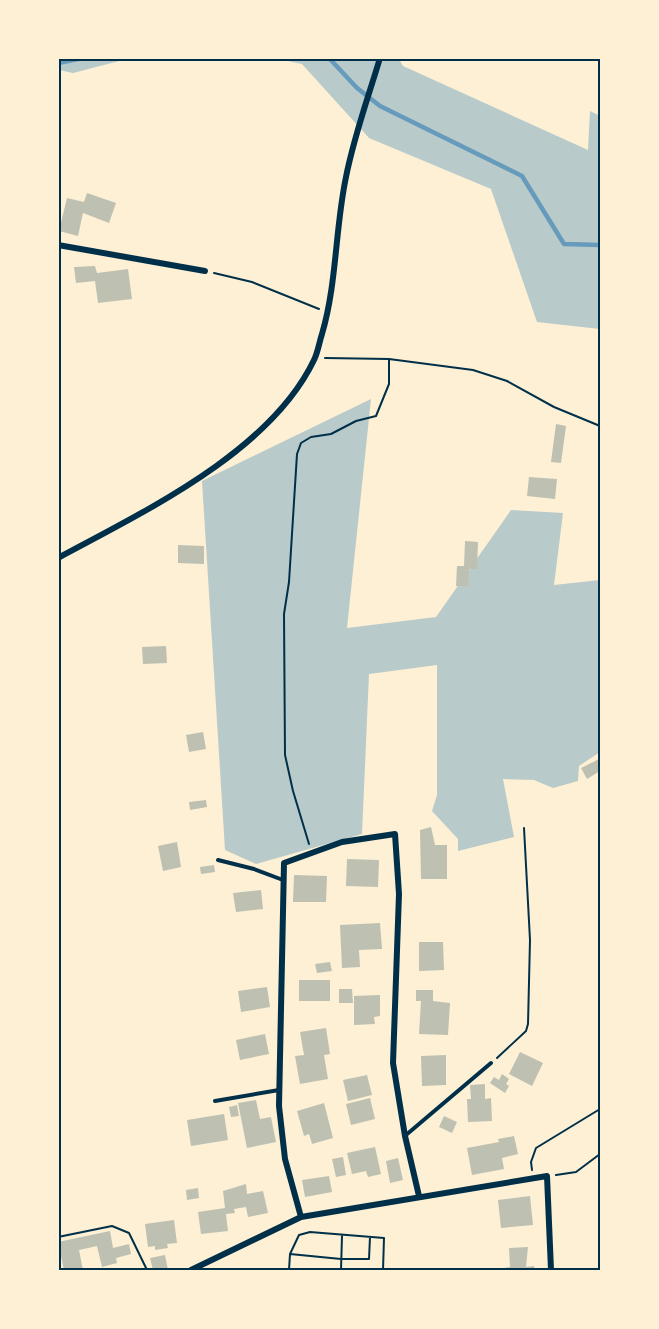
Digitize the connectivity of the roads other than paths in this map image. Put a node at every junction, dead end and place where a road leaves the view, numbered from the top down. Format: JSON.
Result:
{"nodes":[{"id":1,"x":380,"y":58,"type":"edge"},
{"id":2,"x":58,"y":245,"type":"edge"},
{"id":3,"x":205,"y":271,"type":"road end"},
{"id":4,"x":58,"y":558,"type":"edge"},
{"id":5,"x":218,"y":860,"type":"dead end"},
{"id":6,"x":283,"y":880,"type":"junction"},
{"id":7,"x":491,"y":1063,"type":"road end"},
{"id":8,"x":279,"y":1090,"type":"junction"},
{"id":9,"x":215,"y":1101,"type":"dead end"},
{"id":10,"x":405,"y":1136,"type":"junction"},
{"id":11,"x":419,"y":1196,"type":"junction"},
{"id":12,"x":301,"y":1217,"type":"junction"},
{"id":13,"x":195,"y":1270,"type":"edge"},
{"id":14,"x":551,"y":1270,"type":"edge"}],
"edges":[{"from":1,"to":4,"type":"street"},
{"from":2,"to":3,"type":"street"},
{"from":5,"to":6,"type":"lane"},
{"from":6,"to":8,"type":"street"},
{"from":6,"to":10,"type":"street"},
{"from":7,"to":10,"type":"lane"},
{"from":8,"to":9,"type":"lane"},
{"from":8,"to":12,"type":"street"},
{"from":10,"to":11,"type":"street"},
{"from":11,"to":12,"type":"street"},
{"from":11,"to":14,"type":"street"},
{"from":12,"to":13,"type":"street"}]}
